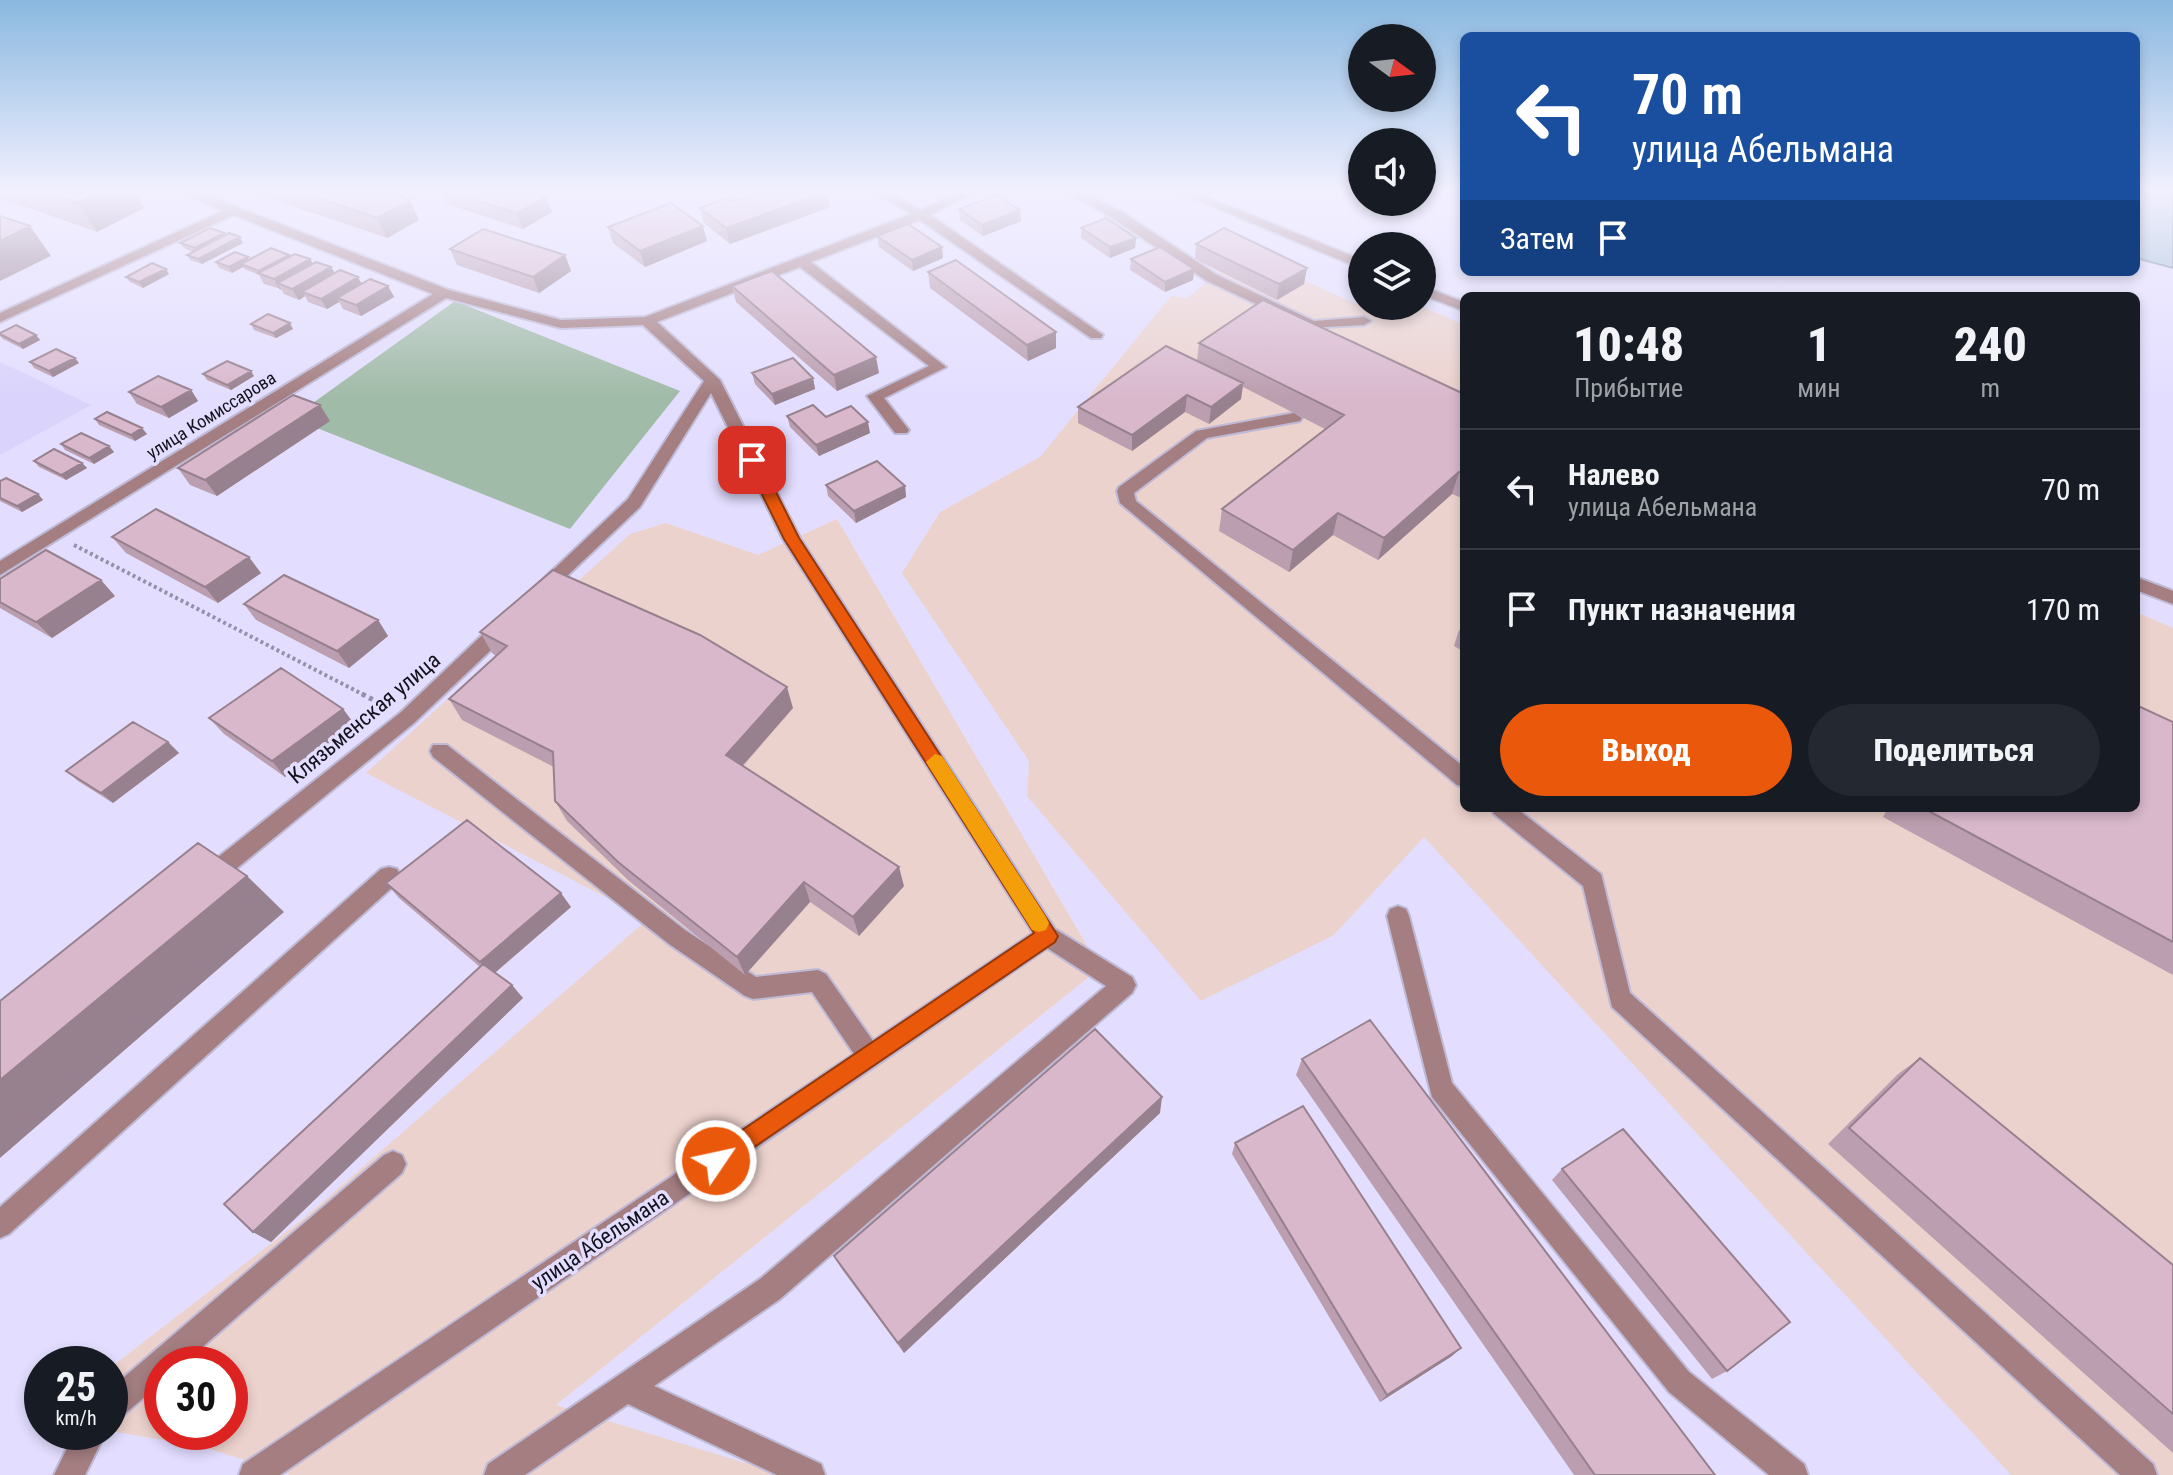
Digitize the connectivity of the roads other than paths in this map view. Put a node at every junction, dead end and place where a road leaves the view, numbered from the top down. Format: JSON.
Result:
{"nodes":[{"id":1,"x":124,"y":261,"type":"edge"},
{"id":2,"x":363,"y":261,"type":"edge"},
{"id":3,"x":805,"y":261,"type":"edge"},
{"id":4,"x":988,"y":261,"type":"edge"},
{"id":5,"x":1186,"y":261,"type":"edge"},
{"id":6,"x":802,"y":262,"type":"junction"},
{"id":7,"x":444,"y":293,"type":"junction"},
{"id":8,"x":1436,"y":296,"type":"edge"},
{"id":9,"x":1460,"y":305,"type":"edge"},
{"id":10,"x":0,"y":318,"type":"edge"},
{"id":11,"x":647,"y":321,"type":"junction"},
{"id":12,"x":1364,"y":321,"type":"dead end"},
{"id":13,"x":1096,"y":335,"type":"dead end"},
{"id":14,"x":712,"y":380,"type":"junction"},
{"id":15,"x":1294,"y":418,"type":"edge"},
{"id":16,"x":901,"y":430,"type":"dead end"},
{"id":17,"x":0,"y":569,"type":"edge"},
{"id":18,"x":2140,"y":585,"type":"edge"},
{"id":19,"x":2173,"y":598,"type":"edge"},
{"id":20,"x":440,"y":751,"type":"dead end"},
{"id":21,"x":1460,"y":776,"type":"edge"},
{"id":22,"x":1506,"y":812,"type":"edge"},
{"id":23,"x":389,"y":876,"type":"edge"},
{"id":24,"x":185,"y":897,"type":"edge"},
{"id":25,"x":1398,"y":916,"type":"dead end"},
{"id":26,"x":1047,"y":936,"type":"junction"},
{"id":27,"x":870,"y":1057,"type":"junction"},
{"id":28,"x":393,"y":1164,"type":"dead end"},
{"id":29,"x":0,"y":1225,"type":"edge"},
{"id":30,"x":626,"y":1388,"type":"junction"},
{"id":31,"x":128,"y":1392,"type":"edge"},
{"id":32,"x":82,"y":1450,"type":"edge"},
{"id":33,"x":69,"y":1475,"type":"edge"},
{"id":34,"x":254,"y":1475,"type":"edge"},
{"id":35,"x":499,"y":1475,"type":"edge"},
{"id":36,"x":810,"y":1475,"type":"edge"},
{"id":37,"x":1793,"y":1475,"type":"edge"},
{"id":38,"x":2142,"y":1475,"type":"edge"}],
"edges":[{"from":1,"to":10,"type":"street"},
{"from":2,"to":7,"type":"street"},
{"from":3,"to":6,"type":"street"},
{"from":4,"to":13,"type":"street"},
{"from":5,"to":12,"type":"street"},
{"from":6,"to":11,"type":"street"},
{"from":6,"to":16,"type":"street"},
{"from":7,"to":11,"type":"street"},
{"from":7,"to":17,"type":"street","name":"улица Комиссарова"},
{"from":8,"to":9,"type":"street"},
{"from":11,"to":14,"type":"street"},
{"from":14,"to":24,"type":"street","name":"Клязьменская улица"},
{"from":14,"to":26,"type":"street"},
{"from":15,"to":21,"type":"street"},
{"from":18,"to":19,"type":"street"},
{"from":20,"to":27,"type":"street"},
{"from":22,"to":38,"type":"street"},
{"from":23,"to":29,"type":"street"},
{"from":25,"to":37,"type":"street"},
{"from":26,"to":27,"type":"street","name":"улица Абельмана"},
{"from":26,"to":30,"type":"street"},
{"from":27,"to":34,"type":"street","name":"улица Абельмана"},
{"from":28,"to":31,"type":"street"},
{"from":30,"to":35,"type":"street"},
{"from":30,"to":36,"type":"street"},
{"from":32,"to":33,"type":"street"}]}
